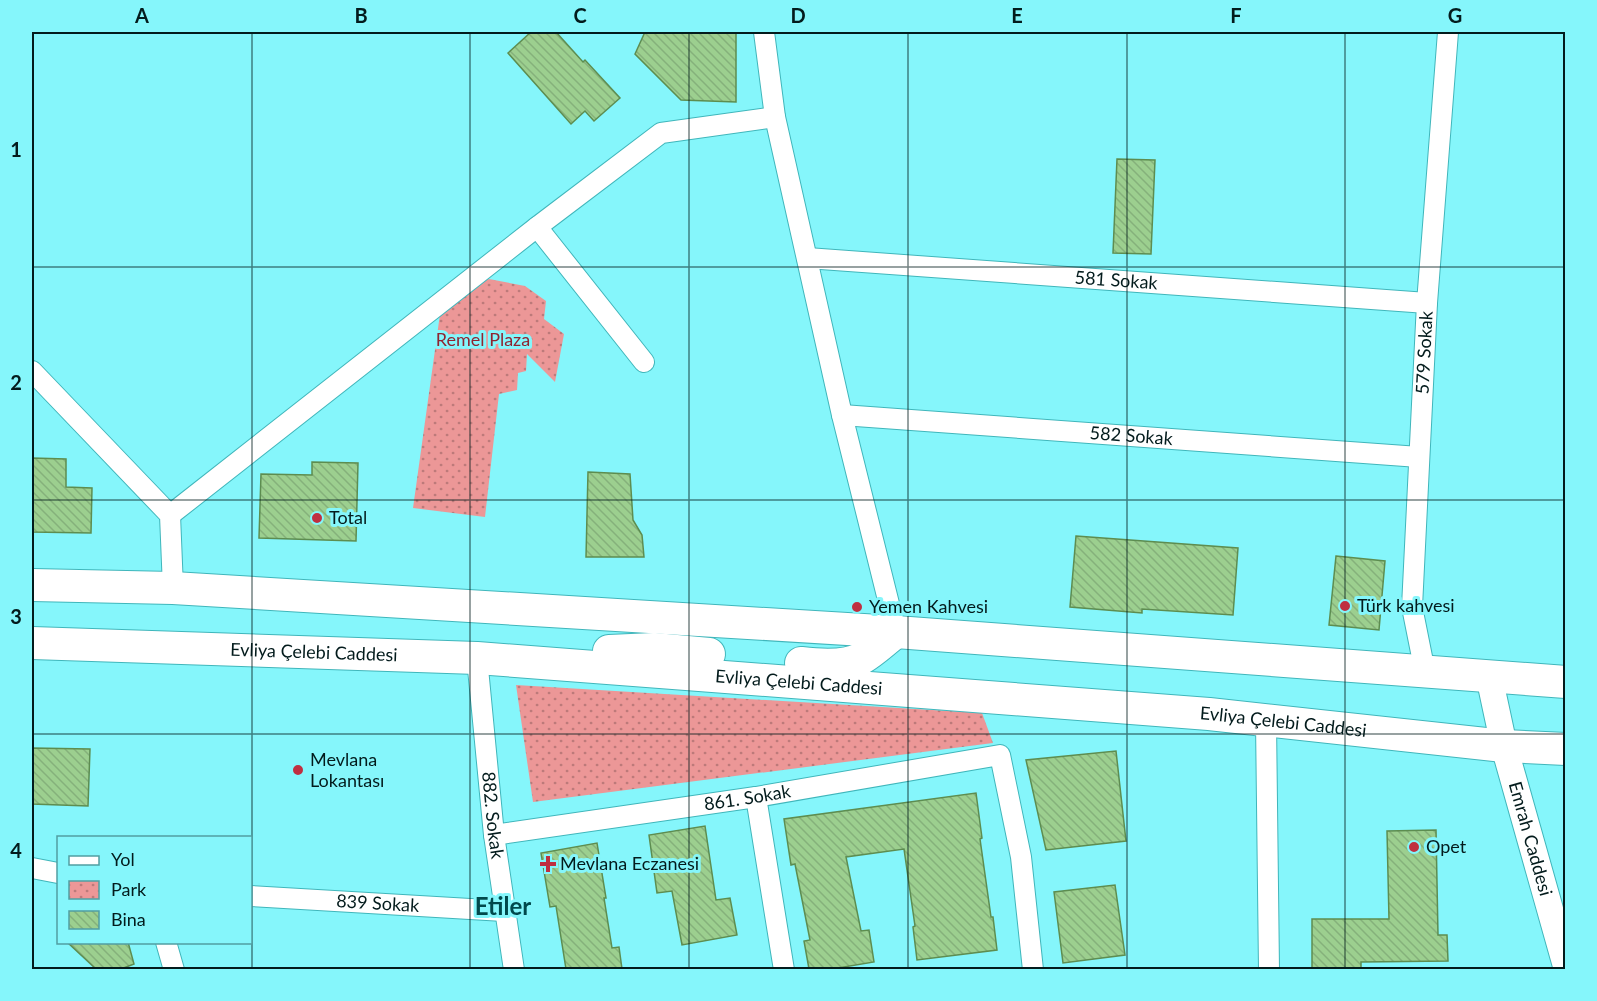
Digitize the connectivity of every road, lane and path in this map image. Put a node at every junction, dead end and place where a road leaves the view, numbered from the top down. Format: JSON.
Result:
{"nodes":[{"id":1,"x":764,"y":32,"type":"edge"},
{"id":2,"x":1448,"y":32,"type":"edge"},
{"id":3,"x":775,"y":117,"type":"junction"},
{"id":4,"x":537,"y":227,"type":"junction"},
{"id":5,"x":807,"y":258,"type":"junction"},
{"id":6,"x":1427,"y":303,"type":"junction"},
{"id":7,"x":644,"y":362,"type":"dead end"},
{"id":8,"x":32,"y":371,"type":"edge"},
{"id":9,"x":842,"y":415,"type":"junction"},
{"id":10,"x":1419,"y":457,"type":"junction"},
{"id":11,"x":170,"y":515,"type":"junction"},
{"id":12,"x":32,"y":585,"type":"edge"},
{"id":13,"x":173,"y":588,"type":"junction"},
{"id":14,"x":896,"y":632,"type":"junction"},
{"id":15,"x":32,"y":643,"type":"edge"},
{"id":16,"x":477,"y":658,"type":"junction"},
{"id":17,"x":1425,"y":672,"type":"junction"},
{"id":18,"x":1489,"y":676,"type":"junction"},
{"id":19,"x":1566,"y":682,"type":"edge"},
{"id":20,"x":1266,"y":721,"type":"junction"},
{"id":21,"x":1504,"y":746,"type":"junction"},
{"id":22,"x":1566,"y":749,"type":"edge"},
{"id":23,"x":756,"y":797,"type":"junction"},
{"id":24,"x":494,"y":835,"type":"junction"},
{"id":25,"x":32,"y":868,"type":"edge"},
{"id":26,"x":57,"y":873,"type":"edge"},
{"id":27,"x":252,"y":896,"type":"edge"},
{"id":28,"x":504,"y":910,"type":"junction"},
{"id":29,"x":167,"y":944,"type":"edge"},
{"id":30,"x":1564,"y":956,"type":"edge"},
{"id":31,"x":174,"y":969,"type":"edge"},
{"id":32,"x":514,"y":969,"type":"edge"},
{"id":33,"x":784,"y":969,"type":"edge"},
{"id":34,"x":1033,"y":969,"type":"edge"},
{"id":35,"x":1269,"y":969,"type":"edge"}],
"edges":[{"from":1,"to":3,"type":"street"},
{"from":2,"to":6,"type":"street","name":"579 Sokak"},
{"from":3,"to":4,"type":"street"},
{"from":3,"to":5,"type":"street"},
{"from":4,"to":7,"type":"street"},
{"from":4,"to":11,"type":"street"},
{"from":5,"to":6,"type":"street","name":"581 Sokak"},
{"from":5,"to":9,"type":"street"},
{"from":6,"to":10,"type":"street","name":"579 Sokak"},
{"from":8,"to":11,"type":"street"},
{"from":9,"to":10,"type":"street","name":"582 Sokak"},
{"from":9,"to":14,"type":"street"},
{"from":10,"to":17,"type":"street","name":"579 Sokak"},
{"from":11,"to":13,"type":"street"},
{"from":12,"to":13,"type":"main road"},
{"from":13,"to":14,"type":"main road"},
{"from":14,"to":16,"type":"main road"},
{"from":14,"to":17,"type":"main road"},
{"from":15,"to":16,"type":"main road","name":"Evliya Çelebi Caddesi"},
{"from":16,"to":20,"type":"main road","name":"Evliya Çelebi Caddesi"},
{"from":16,"to":24,"type":"street","name":"882. Sokak"},
{"from":17,"to":18,"type":"main road"},
{"from":18,"to":19,"type":"main road"},
{"from":18,"to":21,"type":"street","name":"Emrah Caddesi"},
{"from":20,"to":21,"type":"main road","name":"Evliya Çelebi Caddesi"},
{"from":20,"to":35,"type":"street"},
{"from":21,"to":22,"type":"main road","name":"Evliya Çelebi Caddesi"},
{"from":21,"to":30,"type":"street","name":"Emrah Caddesi"},
{"from":23,"to":24,"type":"street","name":"861. Sokak"},
{"from":23,"to":33,"type":"street"},
{"from":23,"to":34,"type":"street","name":"861. Sokak"},
{"from":24,"to":28,"type":"street","name":"882. Sokak"},
{"from":25,"to":26,"type":"street"},
{"from":27,"to":28,"type":"street","name":"839 Sokak"},
{"from":28,"to":32,"type":"street","name":"882. Sokak"},
{"from":29,"to":31,"type":"street"}]}
